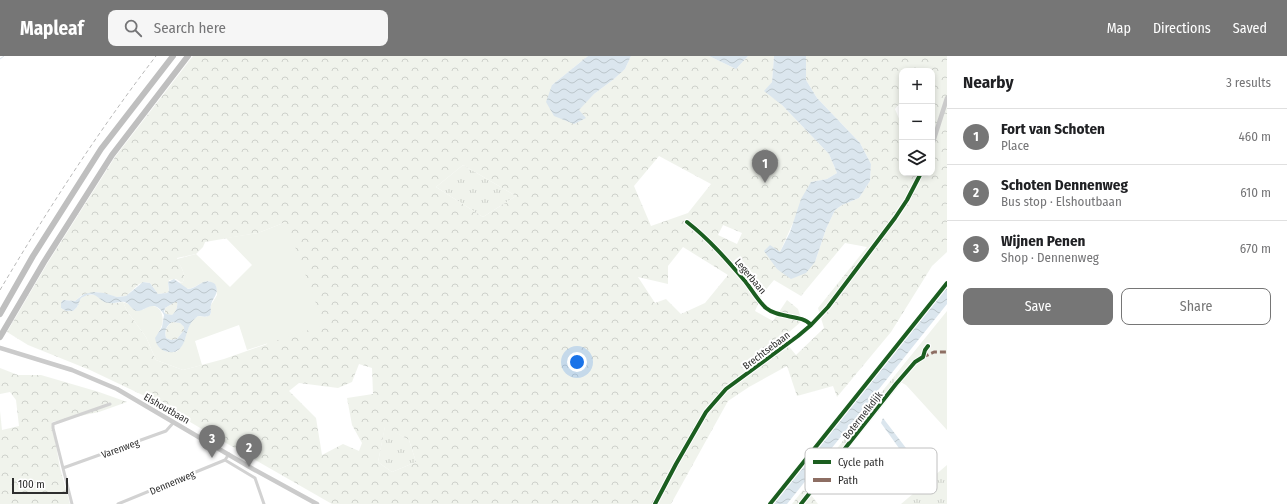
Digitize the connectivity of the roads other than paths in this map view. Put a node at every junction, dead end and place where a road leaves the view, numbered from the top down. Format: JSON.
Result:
{"nodes":[{"id":1,"x":173,"y":56,"type":"edge"},
{"id":2,"x":188,"y":56,"type":"edge"},
{"id":3,"x":947,"y":98,"type":"edge"},
{"id":4,"x":934,"y":140,"type":"edge"},
{"id":5,"x":919,"y":176,"type":"edge"},
{"id":6,"x":688,"y":222,"type":"dead end"},
{"id":7,"x":0,"y":314,"type":"edge"},
{"id":8,"x":811,"y":325,"type":"junction"},
{"id":9,"x":0,"y":337,"type":"edge"},
{"id":10,"x":928,"y":346,"type":"dead end"},
{"id":11,"x":0,"y":348,"type":"edge"},
{"id":12,"x":110,"y":404,"type":"dead end"},
{"id":13,"x":174,"y":422,"type":"junction"},
{"id":14,"x":845,"y":448,"type":"edge"},
{"id":15,"x":229,"y":454,"type":"junction"},
{"id":16,"x":225,"y":460,"type":"junction"},
{"id":17,"x":63,"y":468,"type":"junction"},
{"id":18,"x":808,"y":494,"type":"edge"},
{"id":19,"x":72,"y":504,"type":"edge"},
{"id":20,"x":118,"y":504,"type":"edge"},
{"id":21,"x":264,"y":504,"type":"edge"},
{"id":22,"x":317,"y":504,"type":"edge"},
{"id":23,"x":655,"y":504,"type":"edge"},
{"id":24,"x":800,"y":504,"type":"edge"}],
"edges":[{"from":1,"to":7,"type":"highway"},
{"from":2,"to":9,"type":"highway"},
{"from":3,"to":4,"type":"main road"},
{"from":5,"to":8,"type":"main road","name":"Brechtsebaan"},
{"from":6,"to":8,"type":"street","name":"Legerbaan"},
{"from":8,"to":23,"type":"main road","name":"Brechtsebaan"},
{"from":10,"to":14,"type":"street","name":"Botermelkdijk"},
{"from":11,"to":13,"type":"main road","name":"Elshoutbaan"},
{"from":12,"to":17,"type":"street"},
{"from":13,"to":15,"type":"main road","name":"Elshoutbaan"},
{"from":13,"to":17,"type":"street","name":"Varenweg"},
{"from":15,"to":16,"type":"street"},
{"from":15,"to":22,"type":"main road","name":"Elshoutbaan"},
{"from":16,"to":20,"type":"street","name":"Dennenweg"},
{"from":16,"to":21,"type":"street"},
{"from":17,"to":19,"type":"street"},
{"from":18,"to":24,"type":"street","name":"Botermelkdijk"}]}
